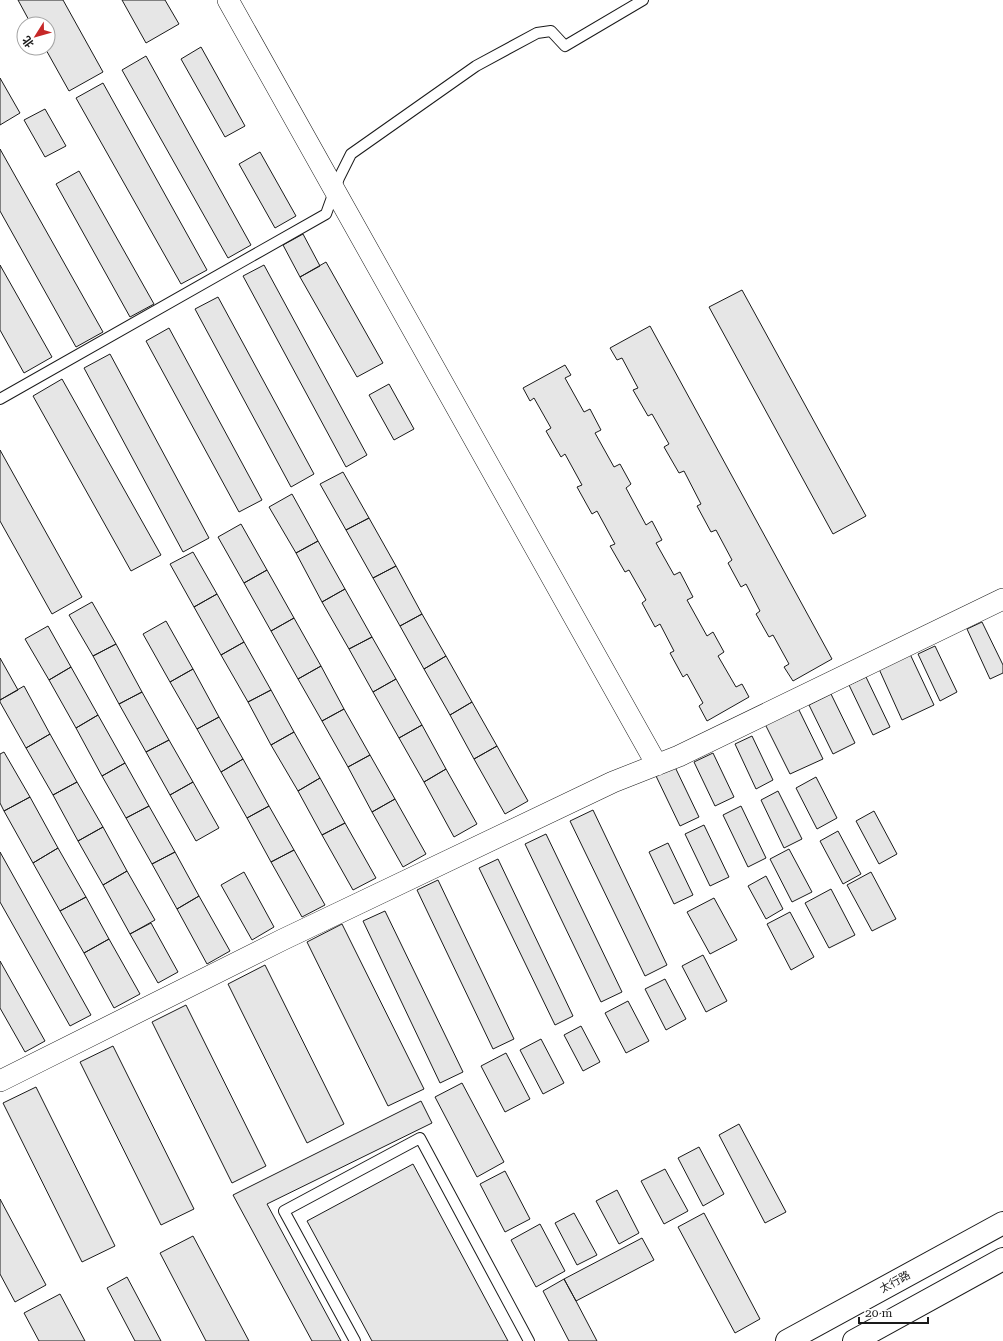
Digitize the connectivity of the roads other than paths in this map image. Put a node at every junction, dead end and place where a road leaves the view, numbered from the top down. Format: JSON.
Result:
{"nodes":[{"id":1,"x":228,"y":0,"type":"edge"},
{"id":2,"x":643,"y":0,"type":"edge"},
{"id":3,"x":335,"y":190,"type":"junction"},
{"id":4,"x":0,"y":399,"type":"edge"},
{"id":5,"x":1003,"y":599,"type":"edge"},
{"id":6,"x":657,"y":765,"type":"junction"},
{"id":7,"x":0,"y":1081,"type":"edge"},
{"id":8,"x":1003,"y":1223,"type":"edge"},
{"id":9,"x":1003,"y":1259,"type":"edge"},
{"id":10,"x":355,"y":1341,"type":"edge"},
{"id":11,"x":529,"y":1341,"type":"edge"},
{"id":12,"x":787,"y":1341,"type":"edge"},
{"id":13,"x":854,"y":1341,"type":"edge"}],
"edges":[{"from":1,"to":3,"type":"street"},
{"from":2,"to":3,"type":"lane"},
{"from":3,"to":4,"type":"lane"},
{"from":3,"to":6,"type":"street"},
{"from":5,"to":6,"type":"street"},
{"from":6,"to":7,"type":"street"},
{"from":8,"to":12,"type":"highway","name":"太行路"},
{"from":9,"to":13,"type":"highway"},
{"from":10,"to":11,"type":"lane"}]}
